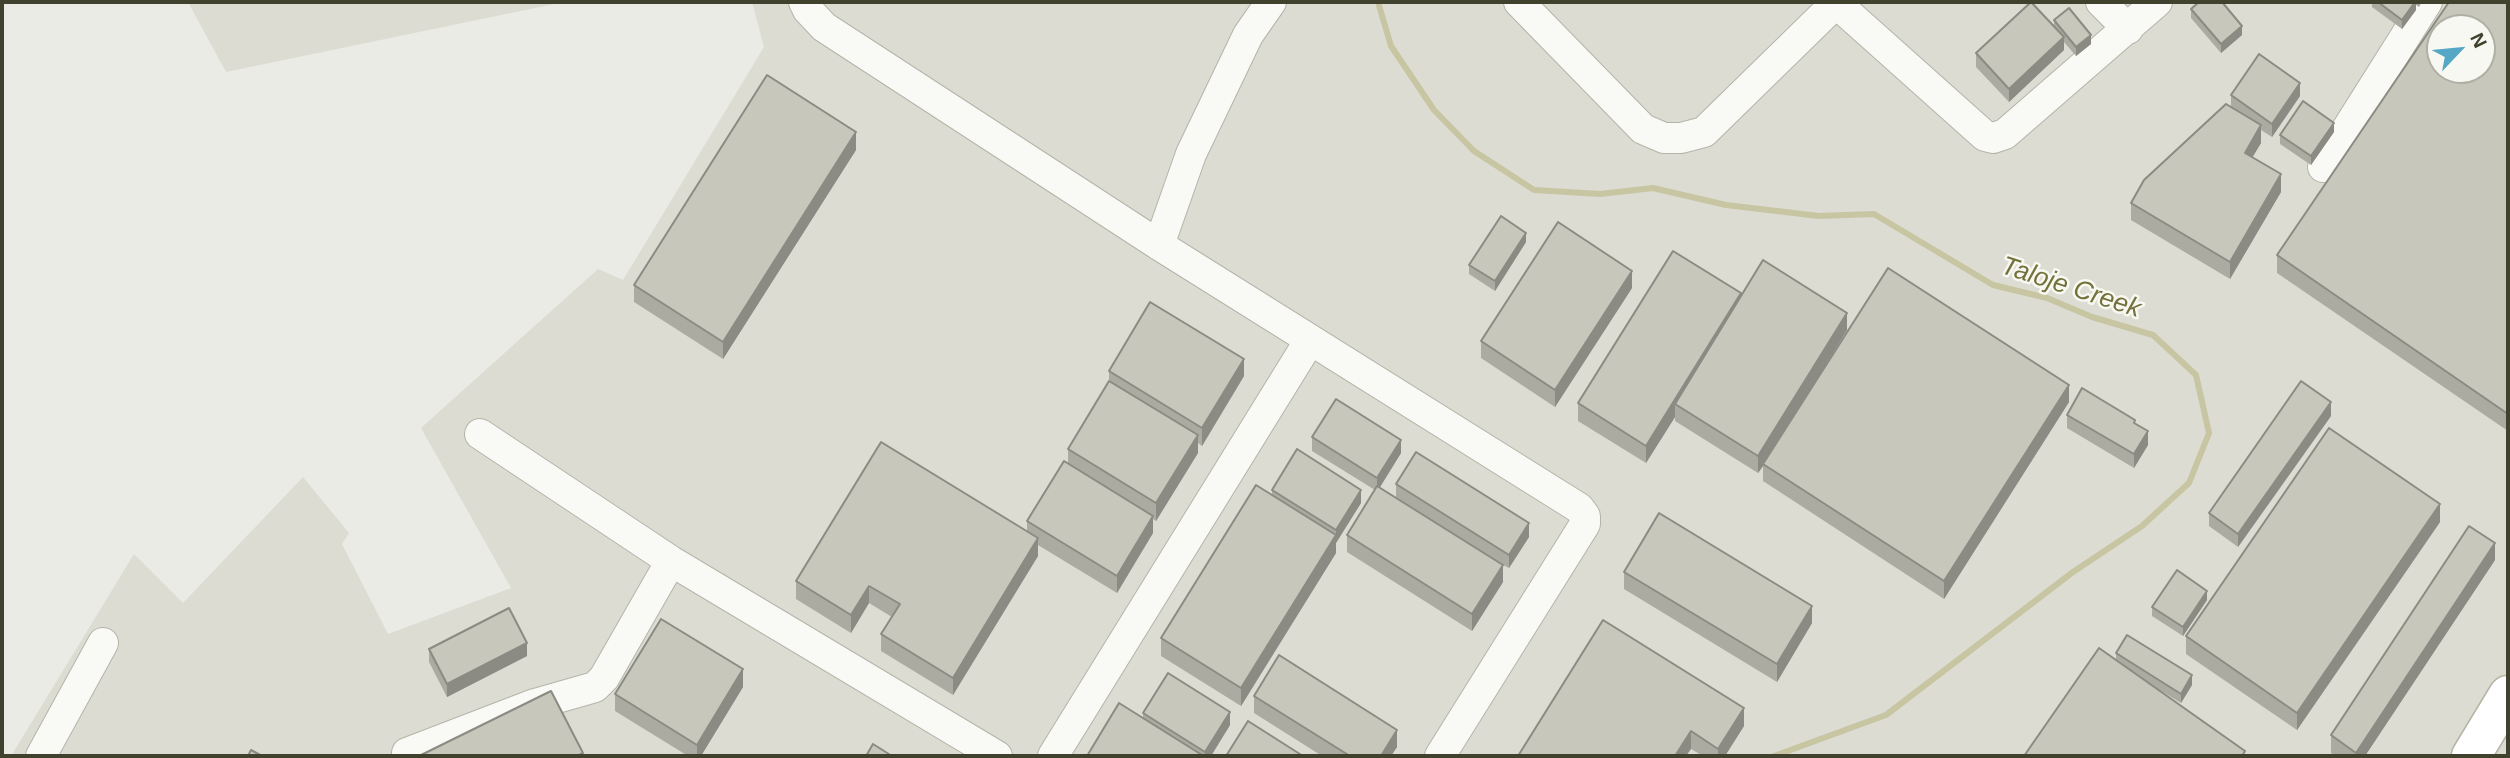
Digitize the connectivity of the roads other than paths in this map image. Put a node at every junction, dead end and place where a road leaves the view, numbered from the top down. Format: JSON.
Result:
{"nodes":[{"id":1,"x":804,"y":2,"type":"edge"},
{"id":2,"x":1270,"y":2,"type":"edge"},
{"id":3,"x":1519,"y":2,"type":"edge"},
{"id":4,"x":1835,"y":2,"type":"edge"},
{"id":5,"x":2101,"y":2,"type":"edge"},
{"id":6,"x":2157,"y":2,"type":"edge"},
{"id":7,"x":2427,"y":2,"type":"edge"},
{"id":8,"x":2128,"y":29,"type":"junction"},
{"id":9,"x":2323,"y":167,"type":"dead end"},
{"id":10,"x":1159,"y":245,"type":"junction"},
{"id":11,"x":1310,"y":340,"type":"junction"},
{"id":12,"x":480,"y":435,"type":"dead end"},
{"id":13,"x":671,"y":561,"type":"junction"},
{"id":14,"x":103,"y":643,"type":"dead end"},
{"id":15,"x":2508,"y":695,"type":"edge"},
{"id":16,"x":407,"y":753,"type":"dead end"},
{"id":17,"x":41,"y":756,"type":"edge"},
{"id":18,"x":997,"y":756,"type":"edge"},
{"id":19,"x":1053,"y":756,"type":"edge"},
{"id":20,"x":1440,"y":756,"type":"edge"},
{"id":21,"x":2471,"y":756,"type":"edge"}],
"edges":[{"from":1,"to":10,"type":"lane"},
{"from":2,"to":10,"type":"lane"},
{"from":3,"to":4,"type":"lane"},
{"from":4,"to":8,"type":"lane"},
{"from":5,"to":8,"type":"lane"},
{"from":6,"to":8,"type":"lane"},
{"from":7,"to":9,"type":"lane"},
{"from":10,"to":11,"type":"lane"},
{"from":11,"to":19,"type":"lane"},
{"from":11,"to":20,"type":"lane"},
{"from":12,"to":13,"type":"lane"},
{"from":13,"to":16,"type":"lane"},
{"from":13,"to":18,"type":"lane"},
{"from":14,"to":17,"type":"lane"},
{"from":15,"to":21,"type":"main road"}]}
